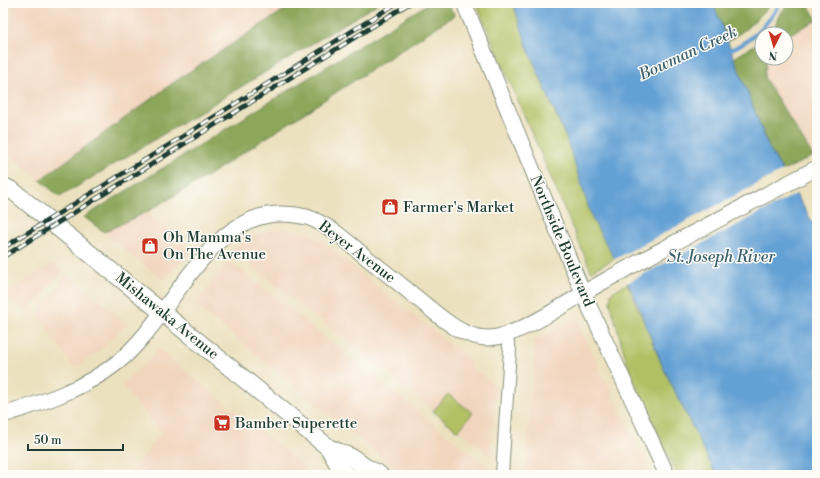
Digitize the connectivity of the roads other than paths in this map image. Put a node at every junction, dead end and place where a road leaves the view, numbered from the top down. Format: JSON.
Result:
{"nodes":[{"id":1,"x":464,"y":3,"type":"edge"},
{"id":2,"x":817,"y":168,"type":"edge"},
{"id":3,"x":3,"y":186,"type":"edge"},
{"id":4,"x":583,"y":293,"type":"junction"},
{"id":5,"x":163,"y":313,"type":"junction"},
{"id":6,"x":506,"y":336,"type":"junction"},
{"id":7,"x":3,"y":415,"type":"edge"},
{"id":8,"x":329,"y":448,"type":"junction"},
{"id":9,"x":373,"y":473,"type":"edge"},
{"id":10,"x":347,"y":475,"type":"edge"},
{"id":11,"x":502,"y":475,"type":"edge"},
{"id":12,"x":667,"y":475,"type":"edge"}],
"edges":[{"from":1,"to":4,"type":"street","name":"Northside Boulevard"},
{"from":2,"to":4,"type":"street"},
{"from":3,"to":5,"type":"main road","name":"Mishawaka Avenue"},
{"from":4,"to":6,"type":"street"},
{"from":4,"to":12,"type":"street","name":"Northside Boulevard"},
{"from":5,"to":6,"type":"street","name":"Beyer Avenue"},
{"from":5,"to":7,"type":"street","name":"Beyer Avenue"},
{"from":5,"to":8,"type":"main road","name":"Mishawaka Avenue"},
{"from":6,"to":11,"type":"street"},
{"from":8,"to":9,"type":"main road","name":"Mishawaka Avenue"},
{"from":8,"to":10,"type":"main road","name":"Mishawaka Avenue"}]}
